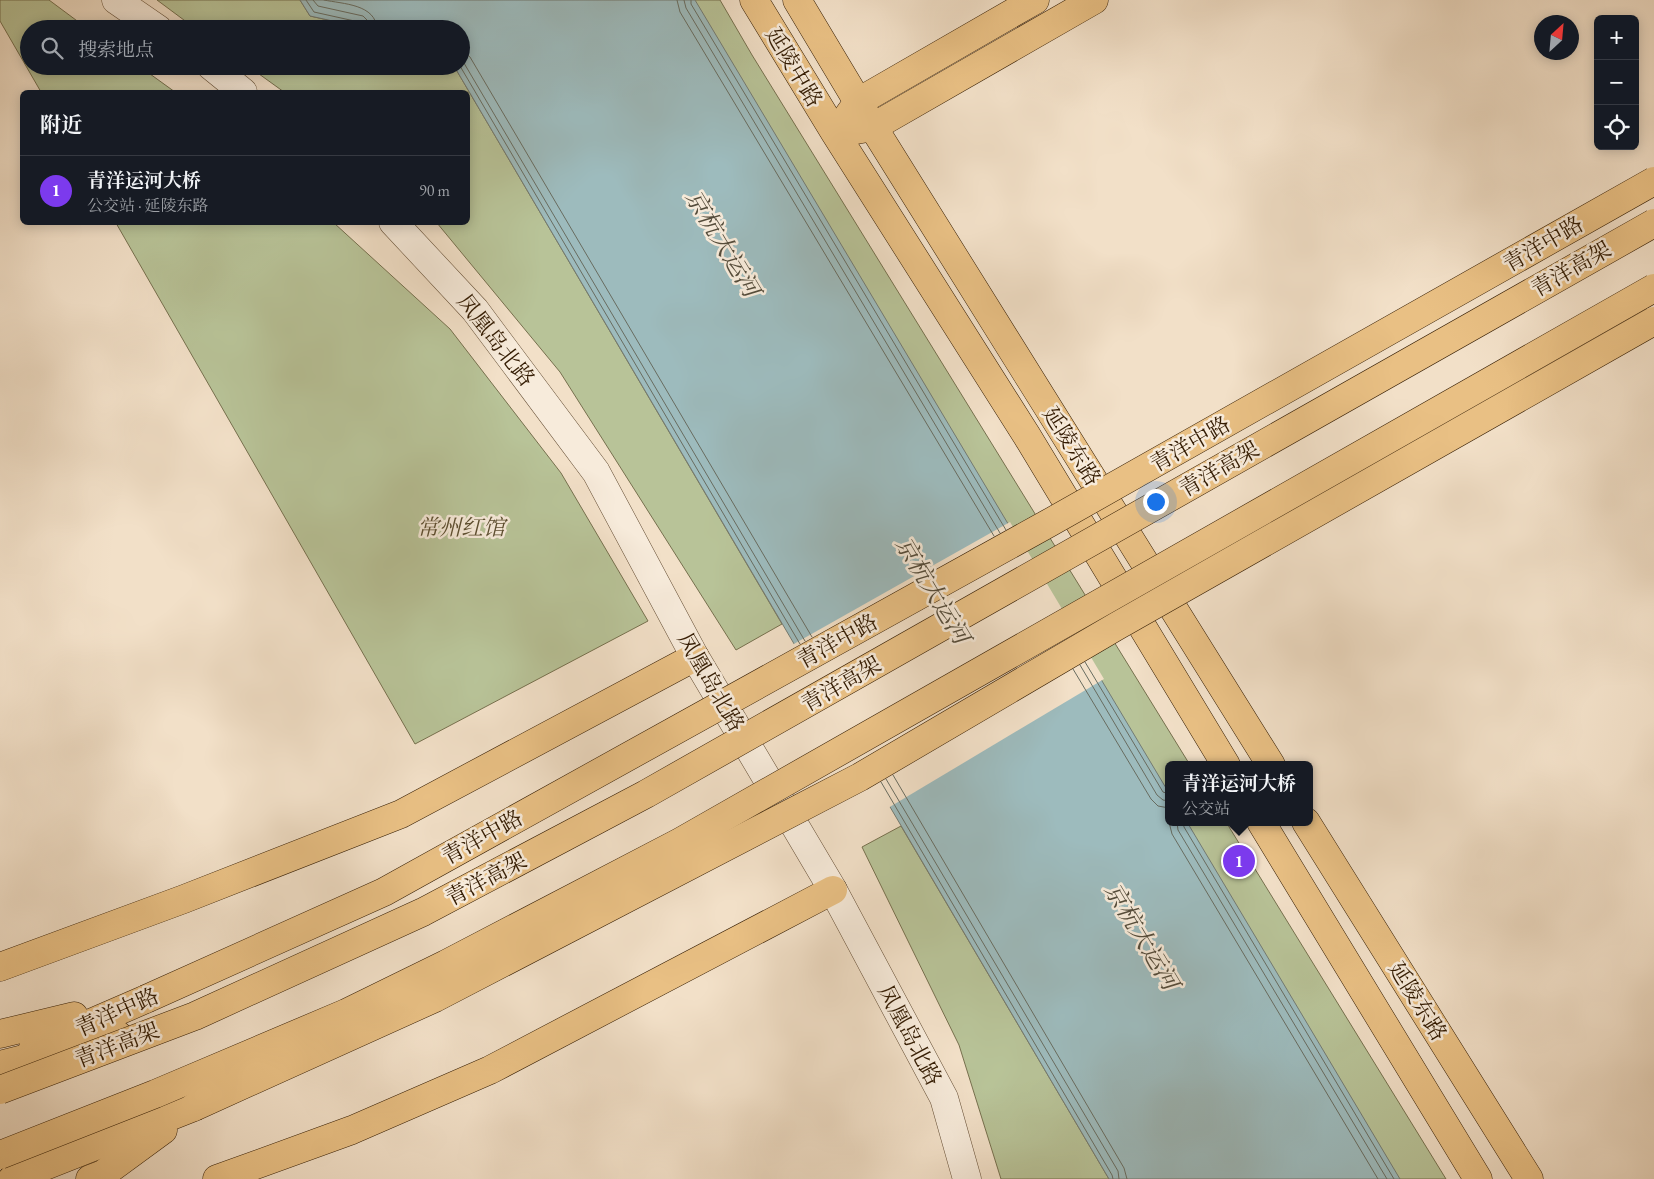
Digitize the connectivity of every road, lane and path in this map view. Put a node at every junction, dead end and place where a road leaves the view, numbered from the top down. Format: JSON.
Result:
{"nodes":[{"id":1,"x":116,"y":0,"type":"edge"},
{"id":2,"x":754,"y":0,"type":"edge"},
{"id":3,"x":797,"y":0,"type":"edge"},
{"id":4,"x":1035,"y":0,"type":"edge"},
{"id":5,"x":1094,"y":0,"type":"edge"},
{"id":6,"x":145,"y":20,"type":"edge"},
{"id":7,"x":222,"y":75,"type":"edge"},
{"id":8,"x":241,"y":90,"type":"edge"},
{"id":9,"x":858,"y":102,"type":"junction"},
{"id":10,"x":873,"y":127,"type":"junction"},
{"id":11,"x":834,"y":133,"type":"junction"},
{"id":12,"x":1654,"y":181,"type":"edge"},
{"id":13,"x":1654,"y":222,"type":"edge"},
{"id":14,"x":397,"y":225,"type":"edge"},
{"id":15,"x":1654,"y":288,"type":"edge"},
{"id":16,"x":1654,"y":321,"type":"edge"},
{"id":17,"x":696,"y":657,"type":"junction"},
{"id":18,"x":1224,"y":761,"type":"edge"},
{"id":19,"x":1269,"y":761,"type":"edge"},
{"id":20,"x":1264,"y":826,"type":"edge"},
{"id":21,"x":1308,"y":826,"type":"edge"},
{"id":22,"x":833,"y":890,"type":"junction"},
{"id":23,"x":0,"y":967,"type":"edge"},
{"id":24,"x":146,"y":999,"type":"junction"},
{"id":25,"x":195,"y":1016,"type":"junction"},
{"id":26,"x":0,"y":1034,"type":"edge"},
{"id":27,"x":0,"y":1064,"type":"edge"},
{"id":28,"x":0,"y":1090,"type":"edge"},
{"id":29,"x":194,"y":1107,"type":"junction"},
{"id":30,"x":0,"y":1155,"type":"edge"},
{"id":31,"x":12,"y":1179,"type":"edge"},
{"id":32,"x":90,"y":1179,"type":"edge"},
{"id":33,"x":217,"y":1179,"type":"edge"},
{"id":34,"x":967,"y":1179,"type":"edge"},
{"id":35,"x":1478,"y":1179,"type":"edge"},
{"id":36,"x":1529,"y":1179,"type":"edge"}],
"edges":[{"from":1,"to":6,"type":"street"},
{"from":2,"to":11,"type":"main road","name":"延陵中路"},
{"from":3,"to":9,"type":"main road","name":"延陵中路"},
{"from":4,"to":9,"type":"main road"},
{"from":5,"to":10,"type":"main road"},
{"from":7,"to":8,"type":"street"},
{"from":9,"to":10,"type":"main road","name":"延陵中路"},
{"from":9,"to":11,"type":"main road"},
{"from":10,"to":11,"type":"main road"},
{"from":10,"to":19,"type":"main road","name":"延陵东路"},
{"from":11,"to":18,"type":"main road","name":"延陵东路"},
{"from":12,"to":24,"type":"main road","name":"青洋中路","bridge":true},
{"from":13,"to":25,"type":"main road","name":"青洋高架","bridge":true},
{"from":14,"to":17,"type":"street","name":"凤凰岛北路"},
{"from":15,"to":30,"type":"main road","bridge":true},
{"from":16,"to":29,"type":"main road","bridge":true},
{"from":17,"to":22,"type":"street","name":"凤凰岛北路"},
{"from":17,"to":23,"type":"main road"},
{"from":20,"to":35,"type":"main road","name":"延陵东路"},
{"from":21,"to":36,"type":"main road","name":"延陵东路"},
{"from":22,"to":33,"type":"main road"},
{"from":22,"to":34,"type":"street","name":"凤凰岛北路"},
{"from":24,"to":26,"type":"main road"},
{"from":24,"to":27,"type":"main road","name":"青洋中路"},
{"from":25,"to":27,"type":"main road","bridge":true},
{"from":25,"to":28,"type":"main road","name":"青洋高架","bridge":true},
{"from":29,"to":31,"type":"main road"},
{"from":29,"to":32,"type":"main road"}]}
